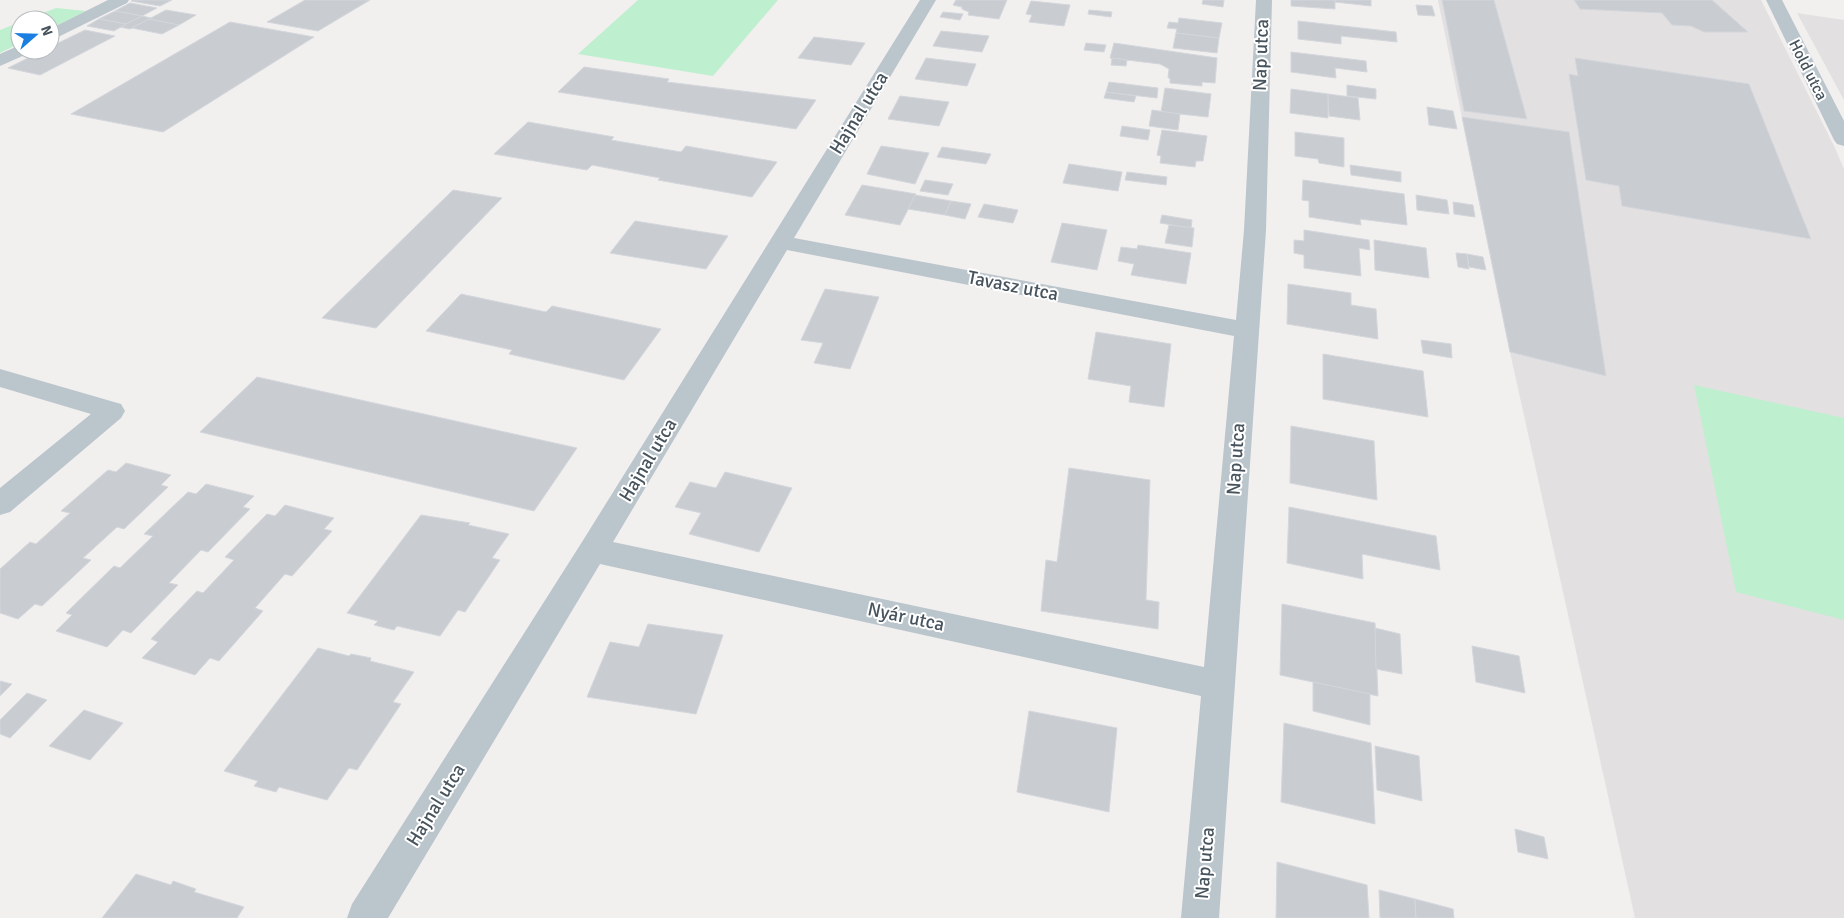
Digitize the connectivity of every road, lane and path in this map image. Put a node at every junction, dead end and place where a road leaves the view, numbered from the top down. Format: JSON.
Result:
{"nodes":[{"id":1,"x":121,"y":0,"type":"edge"},
{"id":2,"x":928,"y":0,"type":"edge"},
{"id":3,"x":1264,"y":0,"type":"edge"},
{"id":4,"x":1774,"y":0,"type":"edge"},
{"id":5,"x":60,"y":31,"type":"edge"},
{"id":6,"x":1844,"y":140,"type":"edge"},
{"id":7,"x":780,"y":242,"type":"junction"},
{"id":8,"x":1246,"y":330,"type":"junction"},
{"id":9,"x":0,"y":378,"type":"edge"},
{"id":10,"x":0,"y":504,"type":"edge"},
{"id":11,"x":594,"y":550,"type":"junction"},
{"id":12,"x":1219,"y":685,"type":"junction"},
{"id":13,"x":366,"y":918,"type":"edge"},
{"id":14,"x":1200,"y":918,"type":"edge"}],
"edges":[{"from":1,"to":5,"type":"street"},
{"from":2,"to":7,"type":"street","name":"Hajnal utca"},
{"from":3,"to":8,"type":"street","name":"Nap utca"},
{"from":4,"to":6,"type":"street","name":"Hold utca"},
{"from":7,"to":8,"type":"street","name":"Tavasz utca"},
{"from":7,"to":11,"type":"street","name":"Hajnal utca"},
{"from":8,"to":12,"type":"street","name":"Nap utca"},
{"from":9,"to":10,"type":"street"},
{"from":11,"to":12,"type":"street","name":"Nyár utca"},
{"from":11,"to":13,"type":"street","name":"Hajnal utca"},
{"from":12,"to":14,"type":"street","name":"Nap utca"}]}
